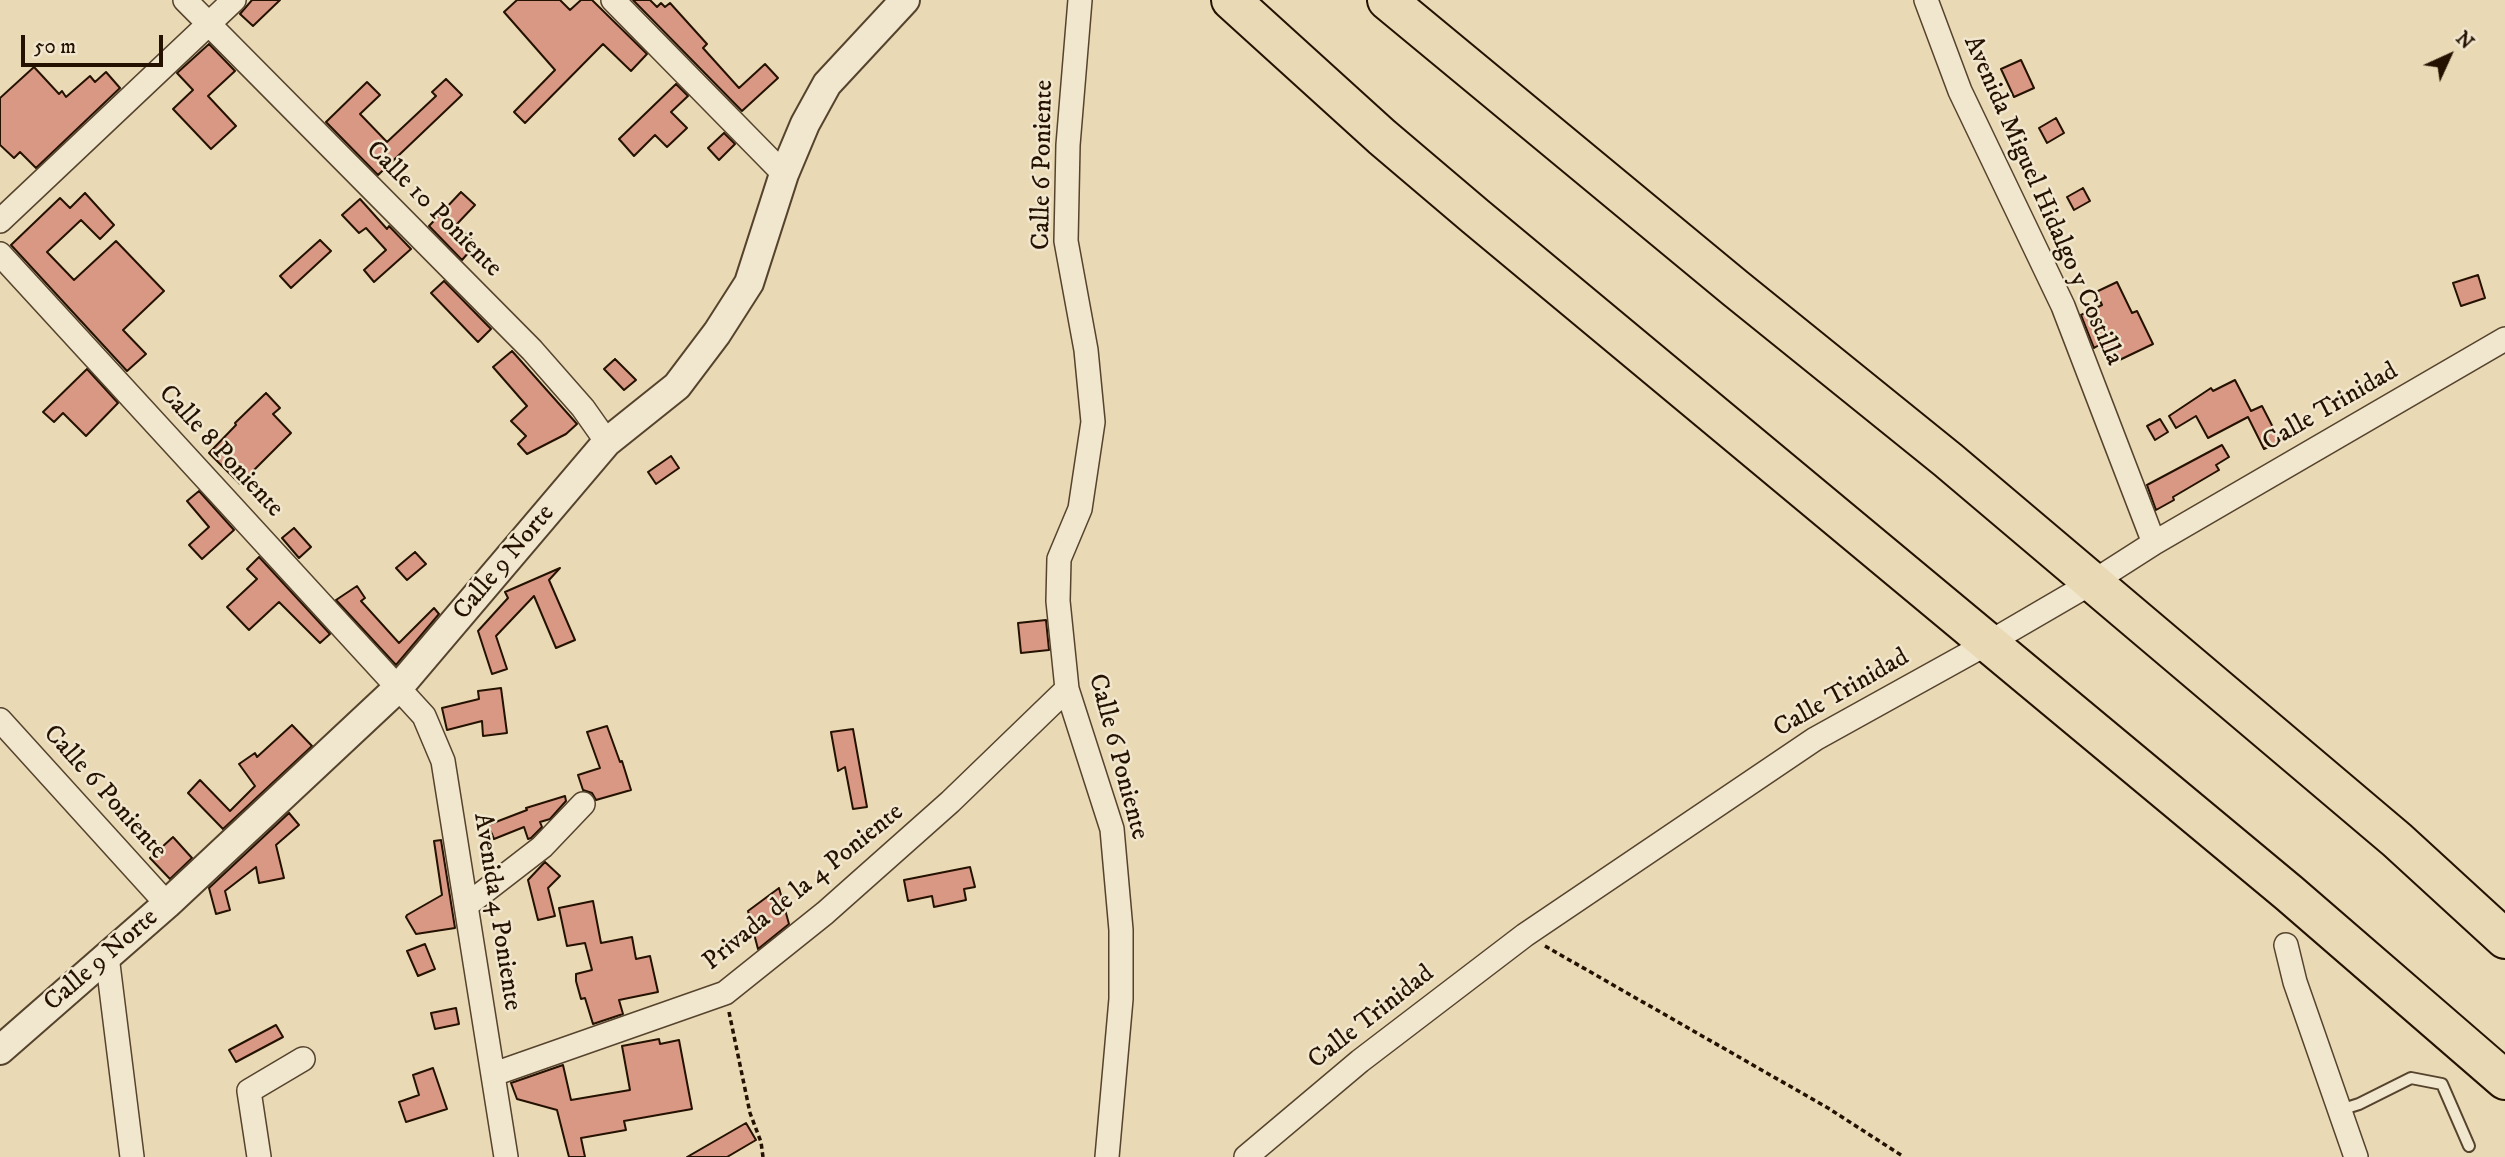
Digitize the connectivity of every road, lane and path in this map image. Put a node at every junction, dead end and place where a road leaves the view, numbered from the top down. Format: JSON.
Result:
{"nodes":[{"id":1,"x":185,"y":0,"type":"edge"},
{"id":2,"x":234,"y":0,"type":"edge"},
{"id":3,"x":613,"y":0,"type":"edge"},
{"id":4,"x":905,"y":0,"type":"edge"},
{"id":5,"x":1080,"y":0,"type":"edge"},
{"id":6,"x":1231,"y":0,"type":"edge"},
{"id":7,"x":1387,"y":0,"type":"edge"},
{"id":8,"x":1926,"y":0,"type":"edge"},
{"id":9,"x":210,"y":25,"type":"junction"},
{"id":10,"x":783,"y":174,"type":"junction"},
{"id":11,"x":0,"y":221,"type":"edge"},
{"id":12,"x":0,"y":254,"type":"edge"},
{"id":13,"x":2505,"y":339,"type":"edge"},
{"id":14,"x":607,"y":442,"type":"junction"},
{"id":15,"x":2154,"y":543,"type":"junction"},
{"id":16,"x":2093,"y":582,"type":"junction"},
{"id":17,"x":1990,"y":642,"type":"junction"},
{"id":18,"x":399,"y":687,"type":"junction"},
{"id":19,"x":1067,"y":689,"type":"junction"},
{"id":20,"x":0,"y":720,"type":"edge"},
{"id":21,"x":583,"y":804,"type":"dead end"},
{"id":22,"x":167,"y":904,"type":"junction"},
{"id":23,"x":467,"y":905,"type":"junction"},
{"id":24,"x":1525,"y":935,"type":"junction"},
{"id":25,"x":2505,"y":939,"type":"edge"},
{"id":26,"x":2286,"y":944,"type":"dead end"},
{"id":27,"x":107,"y":956,"type":"junction"},
{"id":28,"x":725,"y":993,"type":"junction"},
{"id":29,"x":0,"y":1050,"type":"edge"},
{"id":30,"x":303,"y":1059,"type":"dead end"},
{"id":31,"x":494,"y":1074,"type":"junction"},
{"id":32,"x":2505,"y":1080,"type":"edge"},
{"id":33,"x":2340,"y":1110,"type":"junction"},
{"id":34,"x":2469,"y":1146,"type":"dead end"},
{"id":35,"x":132,"y":1157,"type":"edge"},
{"id":36,"x":259,"y":1157,"type":"edge"},
{"id":37,"x":506,"y":1157,"type":"edge"},
{"id":38,"x":763,"y":1157,"type":"edge"},
{"id":39,"x":1107,"y":1157,"type":"edge"},
{"id":40,"x":1246,"y":1157,"type":"edge"},
{"id":41,"x":1904,"y":1157,"type":"edge"},
{"id":42,"x":2356,"y":1157,"type":"edge"}],
"edges":[{"from":1,"to":9,"type":"street","name":"Calle 10 Poniente"},
{"from":2,"to":9,"type":"street"},
{"from":3,"to":10,"type":"street"},
{"from":4,"to":10,"type":"street","name":"Calle 9 Norte"},
{"from":5,"to":19,"type":"street","name":"Calle 6 Poniente"},
{"from":6,"to":17,"type":"highway"},
{"from":7,"to":16,"type":"highway"},
{"from":8,"to":15,"type":"street","name":"Avenida Miguel Hidalgo y Costilla"},
{"from":9,"to":11,"type":"street"},
{"from":9,"to":14,"type":"street","name":"Calle 10 Poniente"},
{"from":10,"to":14,"type":"street","name":"Calle 9 Norte"},
{"from":12,"to":18,"type":"street","name":"Calle 8 Poniente"},
{"from":13,"to":15,"type":"street","name":"Calle Trinidad"},
{"from":14,"to":18,"type":"street","name":"Calle 9 Norte"},
{"from":15,"to":16,"type":"street","name":"Calle Trinidad"},
{"from":16,"to":17,"type":"street","name":"Calle Trinidad"},
{"from":16,"to":25,"type":"highway"},
{"from":17,"to":24,"type":"street","name":"Calle Trinidad"},
{"from":17,"to":32,"type":"highway"},
{"from":18,"to":22,"type":"street","name":"Calle 9 Norte"},
{"from":18,"to":23,"type":"street","name":"Avenida 4 Poniente"},
{"from":19,"to":28,"type":"street","name":"Privada de la 4 Poniente"},
{"from":19,"to":39,"type":"street","name":"Calle 6 Poniente"},
{"from":20,"to":22,"type":"street","name":"Calle 6 Poniente"},
{"from":21,"to":23,"type":"street"},
{"from":22,"to":27,"type":"street","name":"Calle 9 Norte"},
{"from":23,"to":31,"type":"street","name":"Avenida 4 Poniente"},
{"from":24,"to":40,"type":"street","name":"Calle Trinidad"},
{"from":24,"to":41,"type":"path"},
{"from":26,"to":33,"type":"street"},
{"from":27,"to":29,"type":"street","name":"Calle 9 Norte"},
{"from":27,"to":35,"type":"street"},
{"from":28,"to":31,"type":"street","name":"Privada de la 4 Poniente"},
{"from":28,"to":38,"type":"path"},
{"from":30,"to":36,"type":"street"},
{"from":31,"to":37,"type":"street","name":"Avenida 4 Poniente"},
{"from":33,"to":34,"type":"lane"},
{"from":33,"to":42,"type":"street"}]}
